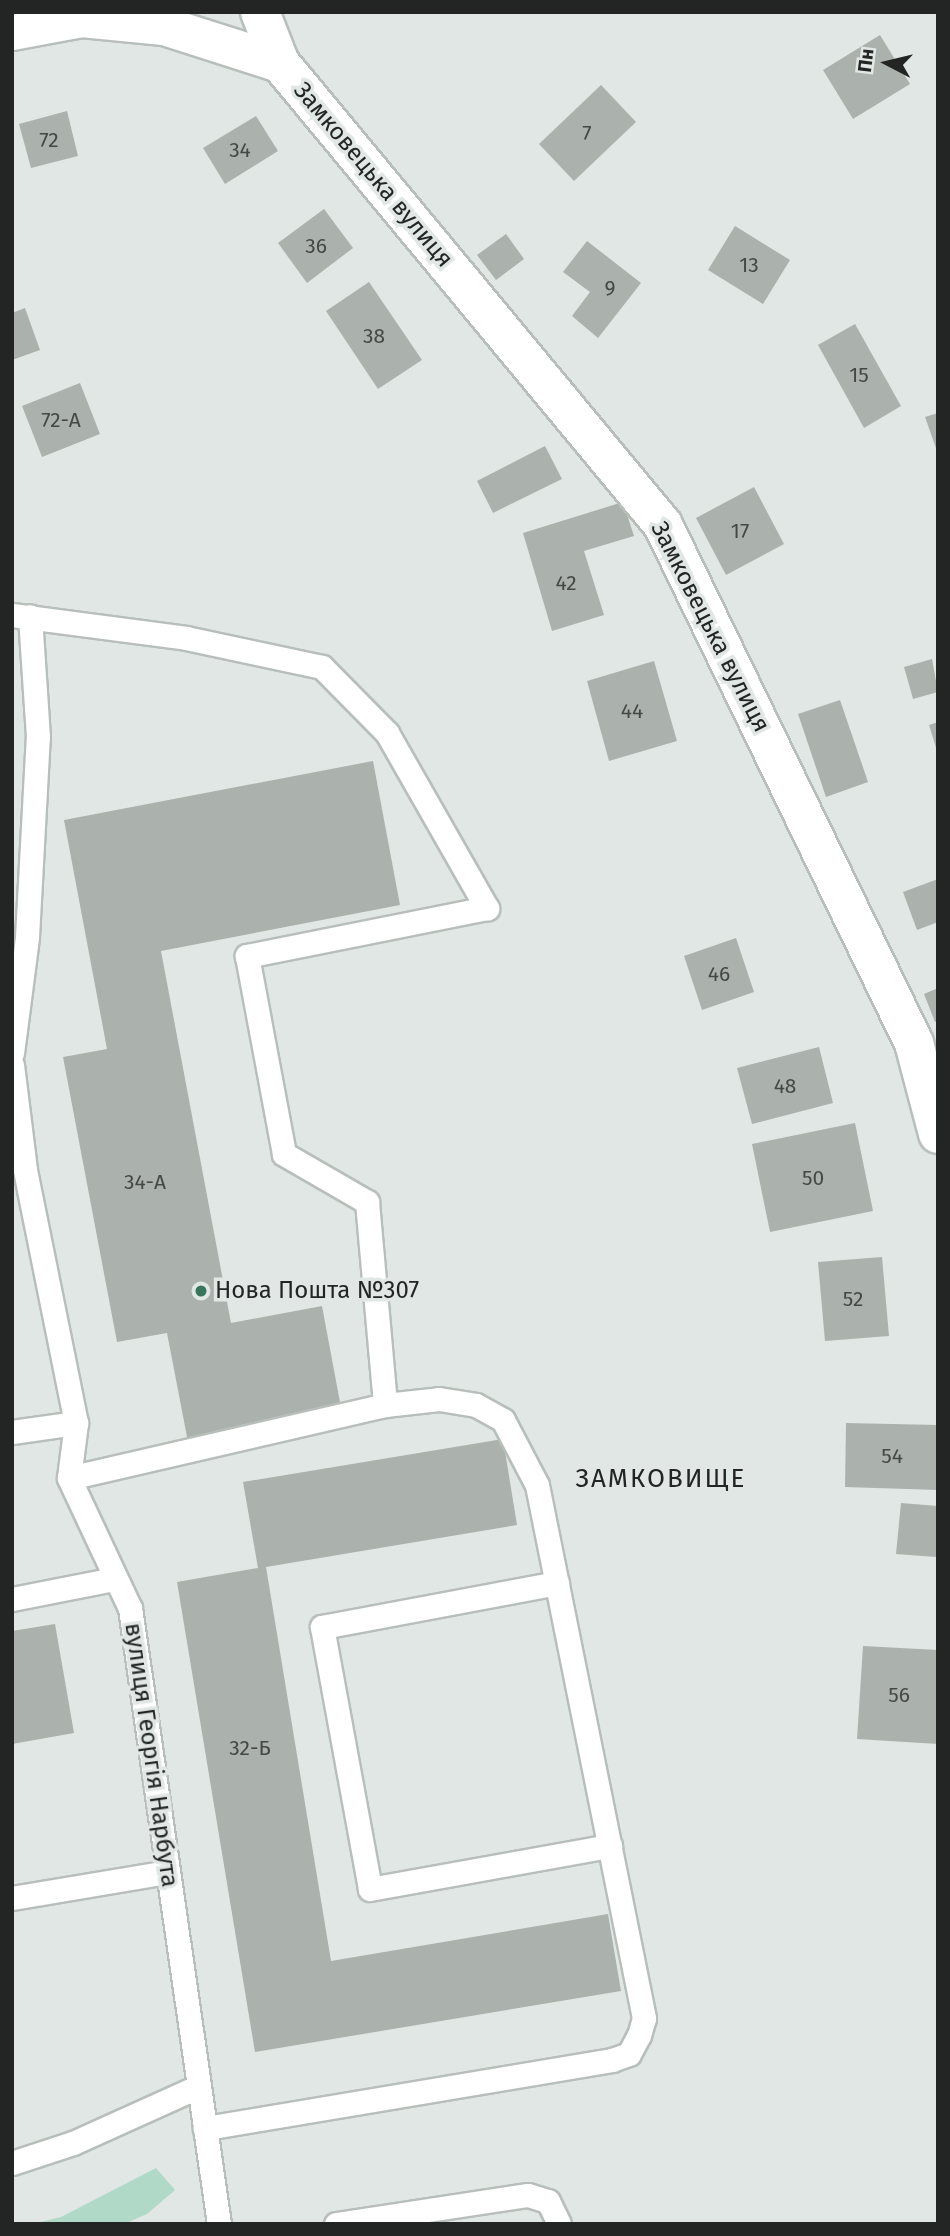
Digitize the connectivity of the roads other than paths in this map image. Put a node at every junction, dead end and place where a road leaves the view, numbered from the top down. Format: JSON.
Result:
{"nodes":[{"id":1,"x":260,"y":12,"type":"edge"},
{"id":2,"x":12,"y":31,"type":"edge"},
{"id":3,"x":280,"y":63,"type":"junction"},
{"id":4,"x":21,"y":615,"type":"edge"},
{"id":5,"x":19,"y":938,"type":"edge"},
{"id":6,"x":12,"y":1053,"type":"edge"},
{"id":7,"x":12,"y":1065,"type":"edge"},
{"id":8,"x":938,"y":1134,"type":"edge"},
{"id":9,"x":19,"y":1171,"type":"edge"},
{"id":10,"x":385,"y":1405,"type":"junction"},
{"id":11,"x":76,"y":1423,"type":"junction"},
{"id":12,"x":12,"y":1432,"type":"edge"},
{"id":13,"x":69,"y":1478,"type":"junction"},
{"id":14,"x":114,"y":1579,"type":"junction"},
{"id":15,"x":556,"y":1583,"type":"junction"},
{"id":16,"x":12,"y":1599,"type":"edge"},
{"id":17,"x":610,"y":1846,"type":"junction"},
{"id":18,"x":168,"y":1872,"type":"junction"},
{"id":19,"x":12,"y":1898,"type":"edge"},
{"id":20,"x":199,"y":2086,"type":"junction"},
{"id":21,"x":205,"y":2128,"type":"junction"},
{"id":22,"x":12,"y":2163,"type":"edge"},
{"id":23,"x":219,"y":2224,"type":"edge"},
{"id":24,"x":336,"y":2224,"type":"edge"},
{"id":25,"x":559,"y":2224,"type":"edge"}],
"edges":[{"from":1,"to":3,"type":"street","name":"Замковецька вулиця"},
{"from":2,"to":3,"type":"street"},
{"from":3,"to":8,"type":"street","name":"Замковецька вулиця"},
{"from":4,"to":5,"type":"lane"},
{"from":4,"to":10,"type":"lane"},
{"from":5,"to":6,"type":"lane"},
{"from":7,"to":9,"type":"lane"},
{"from":9,"to":11,"type":"lane"},
{"from":10,"to":13,"type":"lane"},
{"from":10,"to":15,"type":"lane"},
{"from":11,"to":12,"type":"lane"},
{"from":11,"to":13,"type":"lane"},
{"from":13,"to":14,"type":"lane","name":"вулиця Георгія Нарбута"},
{"from":14,"to":16,"type":"lane"},
{"from":14,"to":18,"type":"lane","name":"вулиця Георгія Нарбута"},
{"from":15,"to":17,"type":"lane"},
{"from":15,"to":17,"type":"lane"},
{"from":17,"to":21,"type":"lane"},
{"from":18,"to":19,"type":"lane"},
{"from":18,"to":20,"type":"lane","name":"вулиця Георгія Нарбута"},
{"from":20,"to":21,"type":"lane","name":"вулиця Георгія Нарбута"},
{"from":20,"to":22,"type":"lane"},
{"from":21,"to":23,"type":"lane","name":"вулиця Георгія Нарбута"},
{"from":24,"to":25,"type":"lane"}]}
